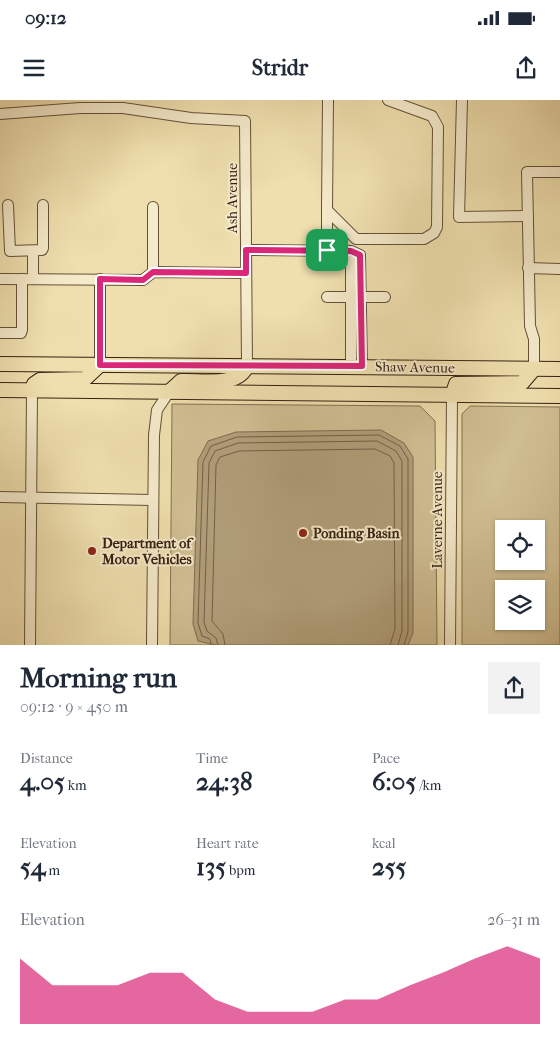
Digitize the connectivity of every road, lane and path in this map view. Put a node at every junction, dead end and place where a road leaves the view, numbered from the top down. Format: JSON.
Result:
{"nodes":[{"id":1,"x":328,"y":100,"type":"edge"},
{"id":2,"x":388,"y":100,"type":"edge"},
{"id":3,"x":462,"y":100,"type":"edge"},
{"id":4,"x":0,"y":114,"type":"edge"},
{"id":5,"x":560,"y":172,"type":"edge"},
{"id":6,"x":8,"y":205,"type":"dead end"},
{"id":7,"x":43,"y":206,"type":"dead end"},
{"id":8,"x":153,"y":208,"type":"dead end"},
{"id":9,"x":327,"y":210,"type":"junction"},
{"id":10,"x":528,"y":216,"type":"junction"},
{"id":11,"x":33,"y":250,"type":"junction"},
{"id":12,"x":246,"y":250,"type":"junction"},
{"id":13,"x":327,"y":250,"type":"junction"},
{"id":14,"x":528,"y":268,"type":"junction"},
{"id":15,"x":560,"y":269,"type":"edge"},
{"id":16,"x":153,"y":272,"type":"junction"},
{"id":17,"x":246,"y":273,"type":"junction"},
{"id":18,"x":0,"y":279,"type":"edge"},
{"id":19,"x":28,"y":279,"type":"junction"},
{"id":20,"x":100,"y":279,"type":"junction"},
{"id":21,"x":327,"y":297,"type":"dead end"},
{"id":22,"x":356,"y":297,"type":"junction"},
{"id":23,"x":385,"y":297,"type":"dead end"},
{"id":24,"x":0,"y":333,"type":"edge"},
{"id":25,"x":0,"y":364,"type":"edge"},
{"id":26,"x":100,"y":365,"type":"junction"},
{"id":27,"x":247,"y":365,"type":"junction"},
{"id":28,"x":357,"y":366,"type":"junction"},
{"id":29,"x":534,"y":369,"type":"junction"},
{"id":30,"x":560,"y":369,"type":"edge"},
{"id":31,"x":560,"y":388,"type":"edge"},
{"id":32,"x":0,"y":390,"type":"edge"},
{"id":33,"x":32,"y":391,"type":"junction"},
{"id":34,"x":169,"y":392,"type":"junction"},
{"id":35,"x":452,"y":396,"type":"junction"},
{"id":36,"x":515,"y":396,"type":"junction"},
{"id":37,"x":560,"y":396,"type":"edge"},
{"id":38,"x":0,"y":497,"type":"edge"},
{"id":39,"x":30,"y":498,"type":"junction"},
{"id":40,"x":152,"y":500,"type":"junction"},
{"id":41,"x":30,"y":645,"type":"edge"},
{"id":42,"x":152,"y":645,"type":"edge"},
{"id":43,"x":450,"y":645,"type":"edge"}],
"edges":[{"from":1,"to":9,"type":"street"},
{"from":2,"to":9,"type":"street"},
{"from":3,"to":10,"type":"street"},
{"from":4,"to":12,"type":"street","name":"Ash Avenue"},
{"from":5,"to":10,"type":"street"},
{"from":6,"to":11,"type":"street"},
{"from":7,"to":11,"type":"street"},
{"from":8,"to":16,"type":"street"},
{"from":9,"to":13,"type":"street"},
{"from":10,"to":14,"type":"street"},
{"from":11,"to":19,"type":"street"},
{"from":12,"to":13,"type":"street"},
{"from":12,"to":17,"type":"street","name":"Ash Avenue"},
{"from":13,"to":22,"type":"street"},
{"from":14,"to":15,"type":"street"},
{"from":14,"to":29,"type":"street"},
{"from":16,"to":17,"type":"street"},
{"from":16,"to":20,"type":"street"},
{"from":17,"to":27,"type":"street","name":"Ash Avenue"},
{"from":18,"to":19,"type":"street"},
{"from":19,"to":20,"type":"street"},
{"from":19,"to":24,"type":"street"},
{"from":20,"to":26,"type":"street"},
{"from":21,"to":22,"type":"street"},
{"from":22,"to":23,"type":"street"},
{"from":22,"to":28,"type":"street"},
{"from":25,"to":26,"type":"main road","name":"Shaw Avenue"},
{"from":26,"to":27,"type":"main road","name":"Shaw Avenue"},
{"from":26,"to":33,"type":"main road"},
{"from":27,"to":28,"type":"main road","name":"Shaw Avenue"},
{"from":27,"to":34,"type":"main road"},
{"from":28,"to":29,"type":"main road","name":"Shaw Avenue"},
{"from":29,"to":30,"type":"main road","name":"Shaw Avenue"},
{"from":29,"to":35,"type":"main road"},
{"from":31,"to":36,"type":"main road"},
{"from":32,"to":33,"type":"main road","name":"Shaw Avenue"},
{"from":33,"to":34,"type":"main road","name":"Shaw Avenue"},
{"from":33,"to":39,"type":"street"},
{"from":34,"to":35,"type":"main road","name":"Shaw Avenue"},
{"from":34,"to":40,"type":"street"},
{"from":35,"to":36,"type":"main road","name":"Shaw Avenue"},
{"from":35,"to":43,"type":"street","name":"Laverne Avenue"},
{"from":36,"to":37,"type":"main road","name":"Shaw Avenue"},
{"from":38,"to":39,"type":"street"},
{"from":39,"to":40,"type":"street"},
{"from":39,"to":41,"type":"street"},
{"from":40,"to":42,"type":"street"}]}
